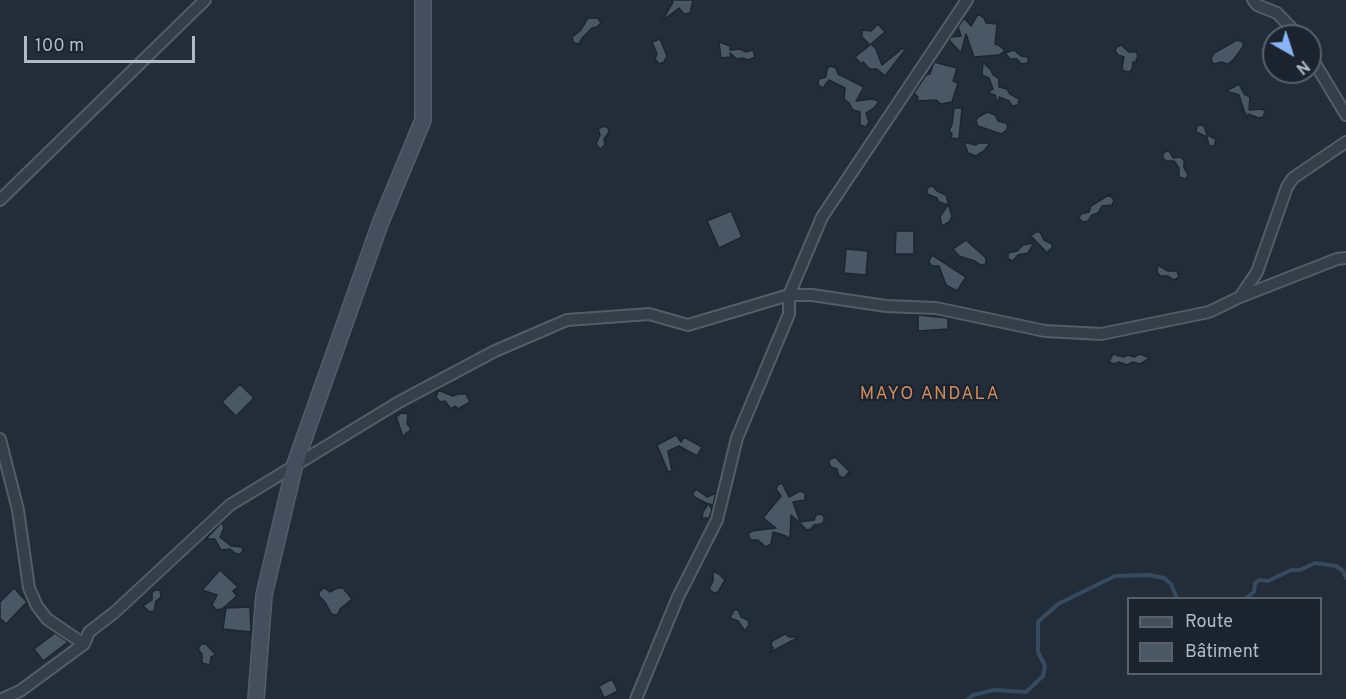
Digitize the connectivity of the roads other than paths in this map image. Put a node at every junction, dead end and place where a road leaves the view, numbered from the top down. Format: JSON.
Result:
{"nodes":[{"id":1,"x":205,"y":0,"type":"edge"},
{"id":2,"x":423,"y":0,"type":"edge"},
{"id":3,"x":968,"y":0,"type":"edge"},
{"id":4,"x":1252,"y":0,"type":"edge"},
{"id":5,"x":1287,"y":24,"type":"edge"},
{"id":6,"x":1322,"y":74,"type":"edge"},
{"id":7,"x":1346,"y":115,"type":"edge"},
{"id":8,"x":1346,"y":142,"type":"edge"},
{"id":9,"x":0,"y":200,"type":"edge"},
{"id":10,"x":1346,"y":258,"type":"edge"},
{"id":11,"x":789,"y":295,"type":"junction"},
{"id":12,"x":1240,"y":297,"type":"junction"},
{"id":13,"x":0,"y":439,"type":"edge"},
{"id":14,"x":295,"y":464,"type":"junction"},
{"id":15,"x":84,"y":644,"type":"junction"},
{"id":16,"x":2,"y":699,"type":"edge"},
{"id":17,"x":256,"y":699,"type":"edge"},
{"id":18,"x":636,"y":699,"type":"edge"}],
"edges":[{"from":1,"to":9,"type":"street"},
{"from":2,"to":14,"type":"street"},
{"from":3,"to":11,"type":"street"},
{"from":4,"to":5,"type":"street"},
{"from":6,"to":7,"type":"street"},
{"from":8,"to":12,"type":"street"},
{"from":10,"to":12,"type":"street"},
{"from":11,"to":12,"type":"street"},
{"from":11,"to":14,"type":"street"},
{"from":11,"to":18,"type":"street"},
{"from":13,"to":15,"type":"street"},
{"from":14,"to":15,"type":"street"},
{"from":14,"to":17,"type":"street"},
{"from":15,"to":16,"type":"street"}]}
